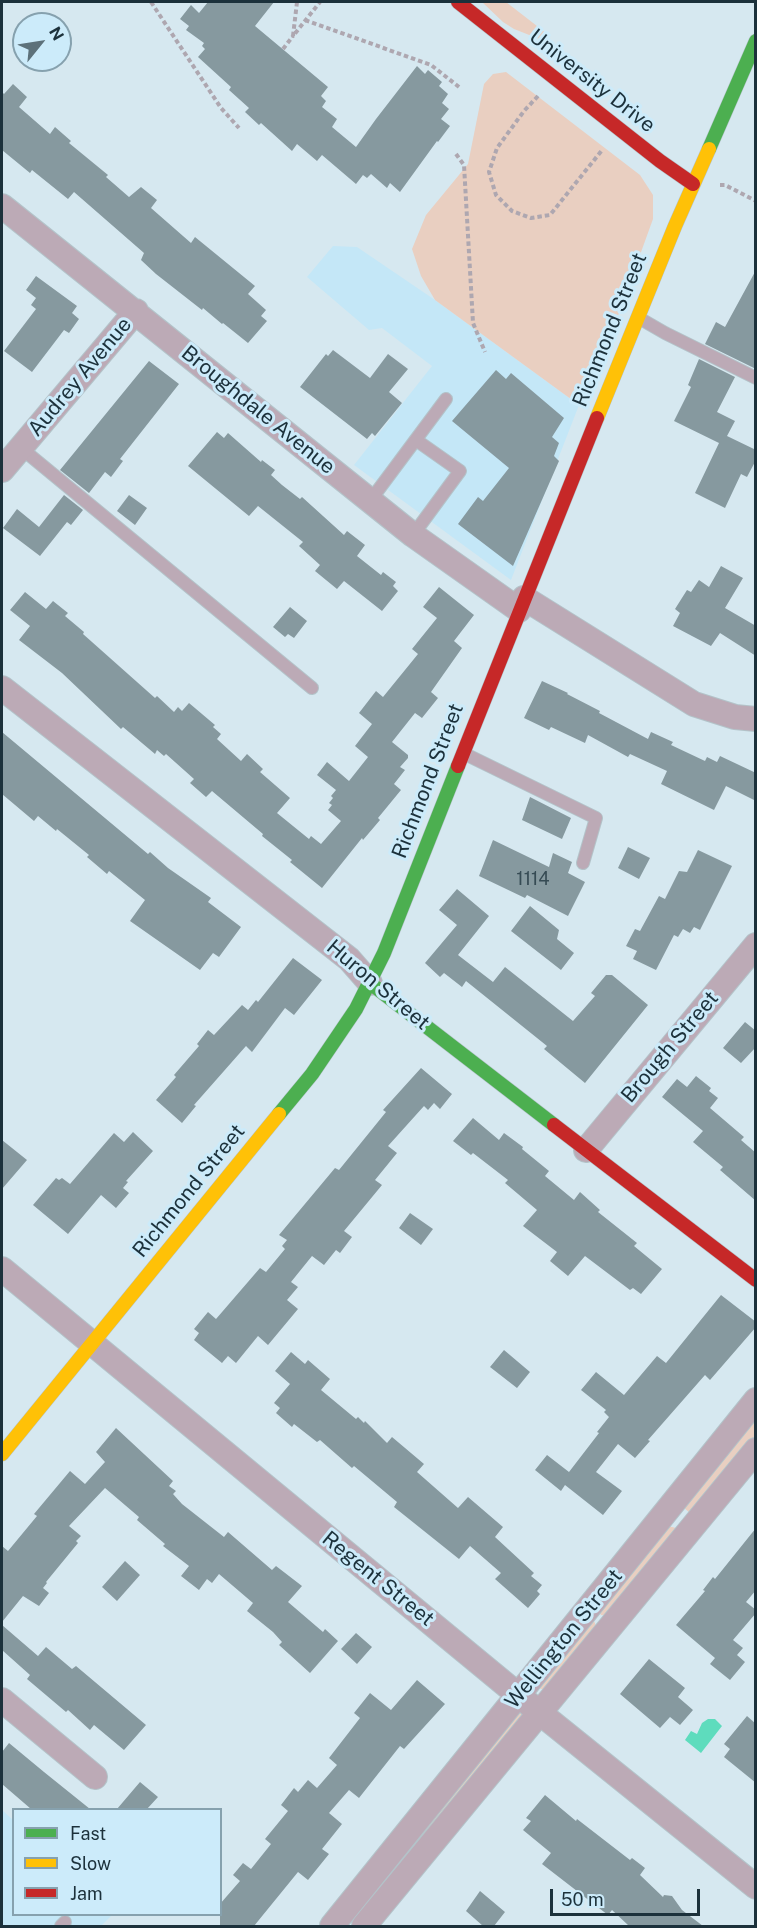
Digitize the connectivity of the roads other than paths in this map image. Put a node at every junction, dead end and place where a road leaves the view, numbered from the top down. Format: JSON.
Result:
{"nodes":[{"id":1,"x":447,"y":2,"type":"edge"},
{"id":2,"x":462,"y":6,"type":"edge"},
{"id":3,"x":506,"y":40,"type":"junction"},
{"id":4,"x":756,"y":41,"type":"edge"},
{"id":5,"x":538,"y":46,"type":"dead end"},
{"id":6,"x":598,"y":95,"type":"dead end"},
{"id":7,"x":621,"y":129,"type":"junction"},
{"id":8,"x":693,"y":184,"type":"junction"},
{"id":9,"x":2,"y":206,"type":"edge"},
{"id":10,"x":135,"y":311,"type":"junction"},
{"id":11,"x":638,"y":318,"type":"junction"},
{"id":12,"x":756,"y":378,"type":"edge"},
{"id":13,"x":446,"y":399,"type":"dead end"},
{"id":14,"x":416,"y":440,"type":"junction"},
{"id":15,"x":21,"y":448,"type":"junction"},
{"id":16,"x":2,"y":470,"type":"edge"},
{"id":17,"x":370,"y":501,"type":"junction"},
{"id":18,"x":413,"y":535,"type":"junction"},
{"id":19,"x":521,"y":604,"type":"junction"},
{"id":20,"x":2,"y":688,"type":"edge"},
{"id":21,"x":312,"y":688,"type":"dead end"},
{"id":22,"x":756,"y":719,"type":"edge"},
{"id":23,"x":462,"y":753,"type":"junction"},
{"id":24,"x":583,"y":863,"type":"dead end"},
{"id":25,"x":756,"y":945,"type":"edge"},
{"id":26,"x":370,"y":983,"type":"junction"},
{"id":27,"x":586,"y":1150,"type":"junction"},
{"id":28,"x":2,"y":1269,"type":"edge"},
{"id":29,"x":756,"y":1280,"type":"edge"},
{"id":30,"x":92,"y":1342,"type":"junction"},
{"id":31,"x":756,"y":1400,"type":"edge"},
{"id":32,"x":756,"y":1450,"type":"edge"},
{"id":33,"x":2,"y":1454,"type":"edge"},
{"id":34,"x":519,"y":1695,"type":"junction"},
{"id":35,"x":2,"y":1700,"type":"edge"},
{"id":36,"x":540,"y":1713,"type":"junction"},
{"id":37,"x":94,"y":1777,"type":"dead end"},
{"id":38,"x":371,"y":1878,"type":"junction"},
{"id":39,"x":756,"y":1887,"type":"edge"},
{"id":40,"x":392,"y":1893,"type":"junction"},
{"id":41,"x":332,"y":1926,"type":"edge"},
{"id":42,"x":364,"y":1926,"type":"edge"}],
"edges":[{"from":1,"to":2,"type":"main road","name":"University Drive"},
{"from":2,"to":3,"type":"main road","name":"University Drive"},
{"from":3,"to":5,"type":"lane"},
{"from":3,"to":7,"type":"main road","name":"University Drive"},
{"from":4,"to":8,"type":"main road","name":"Richmond Street"},
{"from":6,"to":7,"type":"lane"},
{"from":7,"to":8,"type":"main road","name":"University Drive"},
{"from":8,"to":11,"type":"main road","name":"Richmond Street"},
{"from":9,"to":10,"type":"street","name":"Broughdale Avenue"},
{"from":10,"to":15,"type":"street","name":"Audrey Avenue"},
{"from":10,"to":17,"type":"street","name":"Broughdale Avenue"},
{"from":11,"to":12,"type":"lane"},
{"from":11,"to":19,"type":"main road","name":"Richmond Street"},
{"from":13,"to":14,"type":"lane"},
{"from":14,"to":17,"type":"lane"},
{"from":14,"to":18,"type":"lane"},
{"from":15,"to":16,"type":"street","name":"Audrey Avenue"},
{"from":15,"to":21,"type":"lane"},
{"from":17,"to":18,"type":"street","name":"Broughdale Avenue"},
{"from":18,"to":19,"type":"street","name":"Broughdale Avenue"},
{"from":19,"to":22,"type":"street","name":"Broughdale Avenue"},
{"from":19,"to":23,"type":"main road","name":"Richmond Street"},
{"from":20,"to":26,"type":"street","name":"Huron Street"},
{"from":23,"to":24,"type":"lane"},
{"from":23,"to":26,"type":"main road","name":"Richmond Street"},
{"from":25,"to":27,"type":"street","name":"Brough Street"},
{"from":26,"to":27,"type":"main road","name":"Huron Street"},
{"from":26,"to":30,"type":"main road","name":"Richmond Street"},
{"from":27,"to":29,"type":"main road","name":"Huron Street"},
{"from":28,"to":30,"type":"street","name":"Regent Street"},
{"from":30,"to":33,"type":"main road","name":"Richmond Street"},
{"from":30,"to":34,"type":"street","name":"Regent Street"},
{"from":31,"to":34,"type":"street","name":"Wellington Street"},
{"from":32,"to":36,"type":"street","name":"Wellington Street"},
{"from":34,"to":36,"type":"street","name":"Regent Street"},
{"from":34,"to":38,"type":"street","name":"Wellington Street"},
{"from":35,"to":37,"type":"street"},
{"from":36,"to":39,"type":"street","name":"Regent Street"},
{"from":36,"to":40,"type":"street","name":"Wellington Street"},
{"from":38,"to":40,"type":"street"},
{"from":38,"to":41,"type":"street","name":"Wellington Street"},
{"from":40,"to":42,"type":"street","name":"Wellington Street"}]}
